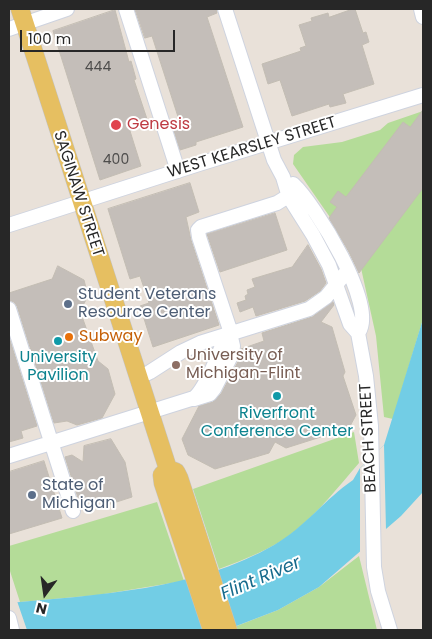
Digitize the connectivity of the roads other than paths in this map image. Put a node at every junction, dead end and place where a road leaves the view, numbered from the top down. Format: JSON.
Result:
{"nodes":[{"id":1,"x":67,"y":9,"type":"edge"},
{"id":2,"x":126,"y":9,"type":"edge"},
{"id":3,"x":225,"y":9,"type":"edge"},
{"id":4,"x":421,"y":9,"type":"edge"},
{"id":5,"x":423,"y":17,"type":"edge"},
{"id":6,"x":17,"y":20,"type":"edge"},
{"id":7,"x":423,"y":95,"type":"edge"},
{"id":8,"x":268,"y":143,"type":"junction"},
{"id":9,"x":178,"y":171,"type":"junction"},
{"id":10,"x":294,"y":193,"type":"junction"},
{"id":11,"x":81,"y":202,"type":"junction"},
{"id":12,"x":9,"y":226,"type":"edge"},
{"id":13,"x":348,"y":270,"type":"junction"},
{"id":14,"x":337,"y":285,"type":"junction"},
{"id":15,"x":9,"y":309,"type":"edge"},
{"id":16,"x":358,"y":333,"type":"junction"},
{"id":17,"x":228,"y":334,"type":"junction"},
{"id":18,"x":138,"y":378,"type":"junction"},
{"id":19,"x":149,"y":412,"type":"junction"},
{"id":20,"x":50,"y":443,"type":"junction"},
{"id":21,"x":9,"y":456,"type":"edge"},
{"id":22,"x":73,"y":511,"type":"dead end"},
{"id":23,"x":183,"y":517,"type":"junction"},
{"id":24,"x":9,"y":618,"type":"edge"},
{"id":25,"x":12,"y":630,"type":"edge"},
{"id":26,"x":212,"y":630,"type":"edge"},
{"id":27,"x":228,"y":630,"type":"edge"},
{"id":28,"x":390,"y":630,"type":"edge"}],
"edges":[{"from":1,"to":6,"type":"street"},
{"from":2,"to":9,"type":"street"},
{"from":3,"to":8,"type":"street","name":"BEACH STREET"},
{"from":4,"to":5,"type":"street"},
{"from":6,"to":11,"type":"main road","name":"SAGINAW STREET"},
{"from":7,"to":8,"type":"street","name":"WEST KEARSLEY STREET"},
{"from":8,"to":9,"type":"street","name":"WEST KEARSLEY STREET"},
{"from":8,"to":10,"type":"street","name":"BEACH STREET"},
{"from":9,"to":11,"type":"street","name":"WEST KEARSLEY STREET"},
{"from":10,"to":13,"type":"street","name":"BEACH STREET"},
{"from":10,"to":14,"type":"street","name":"BEACH STREET"},
{"from":10,"to":17,"type":"street"},
{"from":11,"to":12,"type":"street","name":"WEST KEARSLEY STREET"},
{"from":11,"to":18,"type":"main road","name":"SAGINAW STREET"},
{"from":13,"to":14,"type":"street"},
{"from":13,"to":16,"type":"street","name":"BEACH STREET"},
{"from":14,"to":16,"type":"street","name":"BEACH STREET"},
{"from":14,"to":17,"type":"street"},
{"from":15,"to":20,"type":"street"},
{"from":16,"to":28,"type":"street","name":"BEACH STREET"},
{"from":17,"to":18,"type":"street"},
{"from":17,"to":19,"type":"street"},
{"from":18,"to":19,"type":"main road","name":"SAGINAW STREET"},
{"from":19,"to":20,"type":"street"},
{"from":19,"to":23,"type":"main road","name":"SAGINAW STREET"},
{"from":20,"to":21,"type":"street"},
{"from":20,"to":22,"type":"street"},
{"from":23,"to":26,"type":"main road"},
{"from":23,"to":27,"type":"main road"},
{"from":24,"to":25,"type":"street"}]}
